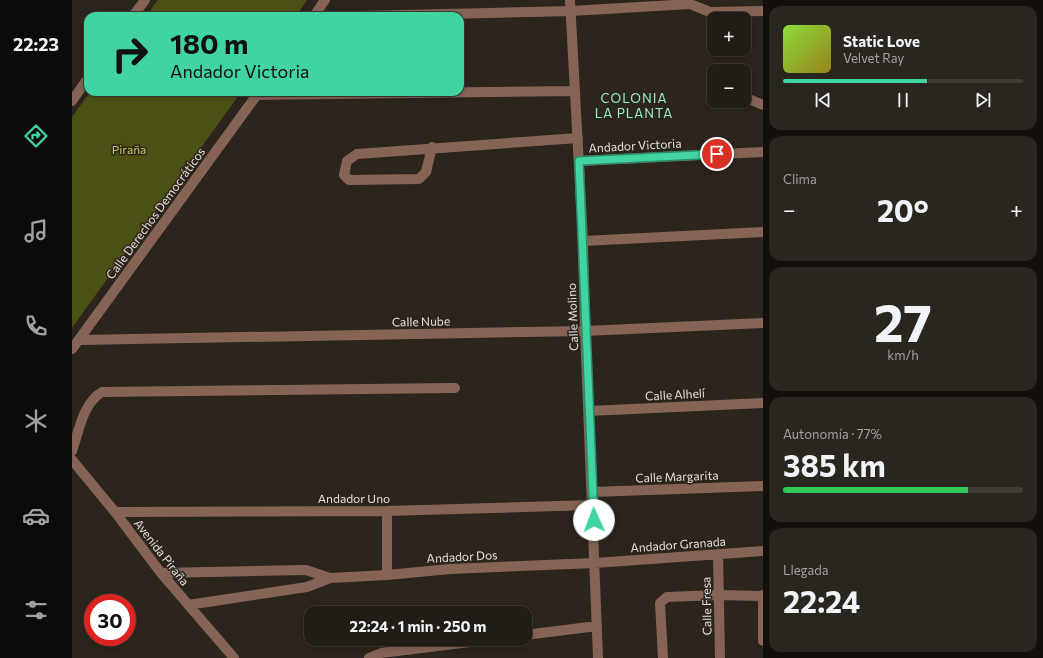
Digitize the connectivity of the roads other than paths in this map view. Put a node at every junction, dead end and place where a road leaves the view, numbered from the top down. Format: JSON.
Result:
{"nodes":[{"id":1,"x":145,"y":0,"type":"edge"},
{"id":2,"x":325,"y":0,"type":"edge"},
{"id":3,"x":570,"y":0,"type":"edge"},
{"id":4,"x":571,"y":11,"type":"junction"},
{"id":5,"x":763,"y":11,"type":"edge"},
{"id":6,"x":136,"y":12,"type":"edge"},
{"id":7,"x":317,"y":12,"type":"edge"},
{"id":8,"x":464,"y":14,"type":"edge"},
{"id":9,"x":84,"y":84,"type":"edge"},
{"id":10,"x":575,"y":91,"type":"junction"},
{"id":11,"x":464,"y":92,"type":"edge"},
{"id":12,"x":257,"y":96,"type":"edge"},
{"id":13,"x":751,"y":100,"type":"edge"},
{"id":14,"x":72,"y":101,"type":"edge"},
{"id":15,"x":763,"y":105,"type":"edge"},
{"id":16,"x":578,"y":138,"type":"junction"},
{"id":17,"x":432,"y":148,"type":"junction"},
{"id":18,"x":763,"y":152,"type":"edge"},
{"id":19,"x":579,"y":161,"type":"junction"},
{"id":20,"x":763,"y":232,"type":"edge"},
{"id":21,"x":584,"y":241,"type":"junction"},
{"id":22,"x":763,"y":323,"type":"edge"},
{"id":23,"x":585,"y":331,"type":"junction"},
{"id":24,"x":79,"y":340,"type":"junction"},
{"id":25,"x":72,"y":349,"type":"edge"},
{"id":26,"x":455,"y":388,"type":"dead end"},
{"id":27,"x":763,"y":403,"type":"edge"},
{"id":28,"x":589,"y":411,"type":"junction"},
{"id":29,"x":72,"y":451,"type":"edge"},
{"id":30,"x":72,"y":460,"type":"edge"},
{"id":31,"x":763,"y":486,"type":"edge"},
{"id":32,"x":592,"y":492,"type":"junction"},
{"id":33,"x":593,"y":505,"type":"junction"},
{"id":34,"x":387,"y":511,"type":"junction"},
{"id":35,"x":115,"y":512,"type":"junction"},
{"id":36,"x":763,"y":551,"type":"edge"},
{"id":37,"x":718,"y":554,"type":"junction"},
{"id":38,"x":595,"y":563,"type":"junction"},
{"id":39,"x":161,"y":573,"type":"junction"},
{"id":40,"x":387,"y":575,"type":"junction"},
{"id":41,"x":330,"y":578,"type":"junction"},
{"id":42,"x":719,"y":595,"type":"junction"},
{"id":43,"x":763,"y":596,"type":"edge"},
{"id":44,"x":188,"y":605,"type":"junction"},
{"id":45,"x":597,"y":626,"type":"junction"},
{"id":46,"x":763,"y":628,"type":"edge"},
{"id":47,"x":532,"y":634,"type":"edge"},
{"id":48,"x":763,"y":641,"type":"edge"},
{"id":49,"x":437,"y":646,"type":"edge"},
{"id":50,"x":234,"y":658,"type":"edge"},
{"id":51,"x":369,"y":658,"type":"edge"},
{"id":52,"x":598,"y":658,"type":"edge"},
{"id":53,"x":663,"y":658,"type":"edge"},
{"id":54,"x":720,"y":658,"type":"edge"}],
"edges":[{"from":1,"to":6,"type":"street"},
{"from":2,"to":7,"type":"street"},
{"from":3,"to":4,"type":"street","name":"Calle Molino"},
{"from":4,"to":5,"type":"street"},
{"from":4,"to":8,"type":"street"},
{"from":4,"to":10,"type":"street","name":"Calle Molino"},
{"from":9,"to":14,"type":"street"},
{"from":10,"to":11,"type":"street"},
{"from":10,"to":16,"type":"street","name":"Calle Molino"},
{"from":12,"to":24,"type":"street","name":"Calle Derechos Democráticos"},
{"from":13,"to":15,"type":"street"},
{"from":16,"to":17,"type":"street"},
{"from":16,"to":19,"type":"street","name":"Calle Molino"},
{"from":17,"to":17,"type":"street"},
{"from":18,"to":19,"type":"street","name":"Andador Victoria"},
{"from":19,"to":21,"type":"street","name":"Calle Molino"},
{"from":20,"to":21,"type":"street"},
{"from":21,"to":23,"type":"street","name":"Calle Molino"},
{"from":22,"to":23,"type":"street","name":"Calle Nube"},
{"from":23,"to":24,"type":"street","name":"Calle Nube"},
{"from":23,"to":28,"type":"street","name":"Calle Molino"},
{"from":24,"to":25,"type":"street","name":"Calle Derechos Democráticos"},
{"from":26,"to":29,"type":"street"},
{"from":27,"to":28,"type":"street","name":"Calle Alhelí"},
{"from":28,"to":32,"type":"street","name":"Calle Molino"},
{"from":30,"to":35,"type":"street","name":"Avenida Piraña"},
{"from":31,"to":32,"type":"street","name":"Calle Margarita"},
{"from":32,"to":33,"type":"street","name":"Calle Molino"},
{"from":33,"to":34,"type":"street","name":"Andador Uno"},
{"from":33,"to":38,"type":"street","name":"Calle Molino"},
{"from":34,"to":35,"type":"street","name":"Andador Uno"},
{"from":34,"to":40,"type":"street"},
{"from":35,"to":39,"type":"street","name":"Avenida Piraña"},
{"from":36,"to":37,"type":"street","name":"Andador Granada"},
{"from":37,"to":38,"type":"street","name":"Andador Granada"},
{"from":37,"to":42,"type":"street","name":"Calle Fresa"},
{"from":38,"to":40,"type":"street","name":"Andador Dos"},
{"from":38,"to":45,"type":"street","name":"Calle Molino"},
{"from":39,"to":41,"type":"street","name":"Andador Dos"},
{"from":39,"to":44,"type":"street","name":"Avenida Piraña"},
{"from":40,"to":41,"type":"street","name":"Andador Dos"},
{"from":41,"to":44,"type":"street","name":"Andador Dos"},
{"from":42,"to":43,"type":"street"},
{"from":42,"to":53,"type":"street"},
{"from":42,"to":54,"type":"street","name":"Calle Fresa"},
{"from":43,"to":46,"type":"street"},
{"from":44,"to":50,"type":"street","name":"Avenida Piraña"},
{"from":45,"to":47,"type":"street"},
{"from":45,"to":52,"type":"street","name":"Calle Molino"},
{"from":46,"to":48,"type":"street"},
{"from":49,"to":51,"type":"street"}]}
